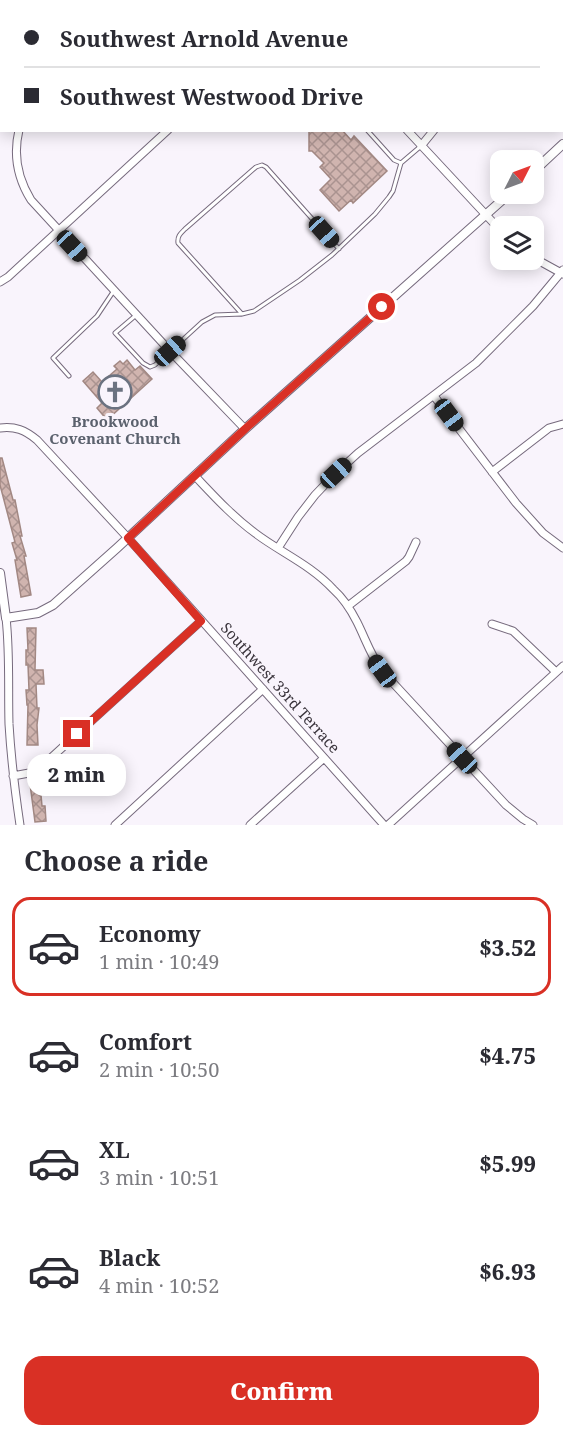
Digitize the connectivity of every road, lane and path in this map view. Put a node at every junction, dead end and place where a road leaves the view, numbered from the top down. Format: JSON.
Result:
{"nodes":[{"id":1,"x":19,"y":132,"type":"edge"},
{"id":2,"x":166,"y":132,"type":"edge"},
{"id":3,"x":369,"y":132,"type":"edge"},
{"id":4,"x":409,"y":132,"type":"edge"},
{"id":5,"x":432,"y":132,"type":"edge"},
{"id":6,"x":563,"y":144,"type":"edge"},
{"id":7,"x":421,"y":146,"type":"junction"},
{"id":8,"x":544,"y":162,"type":"edge"},
{"id":9,"x":401,"y":163,"type":"junction"},
{"id":10,"x":498,"y":204,"type":"edge"},
{"id":11,"x":485,"y":216,"type":"junction"},
{"id":12,"x":490,"y":221,"type":"edge"},
{"id":13,"x":58,"y":231,"type":"junction"},
{"id":14,"x":339,"y":249,"type":"junction"},
{"id":15,"x":544,"y":263,"type":"edge"},
{"id":16,"x":562,"y":272,"type":"edge"},
{"id":17,"x":0,"y":282,"type":"edge"},
{"id":18,"x":114,"y":291,"type":"junction"},
{"id":19,"x":136,"y":314,"type":"junction"},
{"id":20,"x":242,"y":314,"type":"junction"},
{"id":21,"x":170,"y":351,"type":"junction"},
{"id":22,"x":69,"y":376,"type":"dead end"},
{"id":23,"x":434,"y":396,"type":"junction"},
{"id":24,"x":563,"y":424,"type":"edge"},
{"id":25,"x":0,"y":428,"type":"edge"},
{"id":26,"x":245,"y":429,"type":"junction"},
{"id":27,"x":492,"y":472,"type":"junction"},
{"id":28,"x":195,"y":476,"type":"junction"},
{"id":29,"x":128,"y":538,"type":"junction"},
{"id":30,"x":416,"y":542,"type":"dead end"},
{"id":31,"x":278,"y":548,"type":"junction"},
{"id":32,"x":563,"y":548,"type":"edge"},
{"id":33,"x":0,"y":573,"type":"edge"},
{"id":34,"x":348,"y":606,"type":"junction"},
{"id":35,"x":6,"y":618,"type":"junction"},
{"id":36,"x":201,"y":621,"type":"junction"},
{"id":37,"x":492,"y":624,"type":"dead end"},
{"id":38,"x":563,"y":666,"type":"edge"},
{"id":39,"x":556,"y":672,"type":"junction"},
{"id":40,"x":263,"y":689,"type":"junction"},
{"id":41,"x":324,"y":758,"type":"junction"},
{"id":42,"x":462,"y":758,"type":"junction"},
{"id":43,"x":13,"y":777,"type":"junction"},
{"id":44,"x":20,"y":825,"type":"edge"},
{"id":45,"x":115,"y":825,"type":"edge"},
{"id":46,"x":250,"y":825,"type":"edge"},
{"id":47,"x":386,"y":825,"type":"edge"},
{"id":48,"x":533,"y":825,"type":"edge"}],
"edges":[{"from":1,"to":13,"type":"street"},
{"from":2,"to":13,"type":"street"},
{"from":3,"to":9,"type":"lane"},
{"from":4,"to":7,"type":"street"},
{"from":5,"to":7,"type":"street"},
{"from":6,"to":8,"type":"street"},
{"from":7,"to":9,"type":"lane"},
{"from":7,"to":11,"type":"street"},
{"from":9,"to":14,"type":"lane"},
{"from":10,"to":11,"type":"street"},
{"from":11,"to":12,"type":"street"},
{"from":11,"to":26,"type":"street"},
{"from":13,"to":17,"type":"street"},
{"from":13,"to":18,"type":"street"},
{"from":14,"to":20,"type":"lane"},
{"from":14,"to":20,"type":"lane"},
{"from":15,"to":16,"type":"street"},
{"from":16,"to":23,"type":"street"},
{"from":18,"to":19,"type":"street"},
{"from":18,"to":22,"type":"lane"},
{"from":19,"to":21,"type":"street"},
{"from":19,"to":21,"type":"lane"},
{"from":20,"to":21,"type":"lane"},
{"from":21,"to":26,"type":"street"},
{"from":23,"to":27,"type":"street"},
{"from":23,"to":31,"type":"street"},
{"from":24,"to":27,"type":"street"},
{"from":25,"to":29,"type":"street","name":"Southwest 33rd Terrace"},
{"from":26,"to":28,"type":"street"},
{"from":27,"to":32,"type":"street"},
{"from":28,"to":29,"type":"street"},
{"from":28,"to":31,"type":"street"},
{"from":29,"to":35,"type":"street"},
{"from":29,"to":36,"type":"street","name":"Southwest 33rd Terrace"},
{"from":30,"to":34,"type":"street"},
{"from":31,"to":34,"type":"street"},
{"from":33,"to":35,"type":"street"},
{"from":34,"to":42,"type":"street"},
{"from":35,"to":43,"type":"street"},
{"from":36,"to":40,"type":"street","name":"Southwest 33rd Terrace"},
{"from":36,"to":43,"type":"street"},
{"from":37,"to":39,"type":"street"},
{"from":38,"to":39,"type":"street"},
{"from":39,"to":42,"type":"street"},
{"from":40,"to":41,"type":"street","name":"Southwest 33rd Terrace"},
{"from":40,"to":45,"type":"street"},
{"from":41,"to":46,"type":"street"},
{"from":41,"to":47,"type":"street","name":"Southwest 33rd Terrace"},
{"from":42,"to":47,"type":"street"},
{"from":42,"to":48,"type":"street"},
{"from":43,"to":44,"type":"street"}]}
